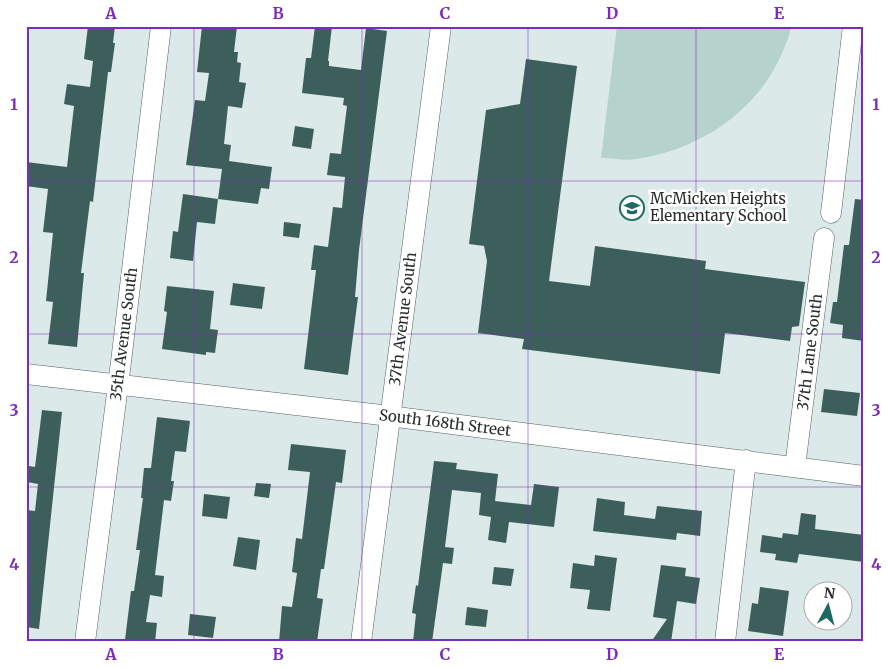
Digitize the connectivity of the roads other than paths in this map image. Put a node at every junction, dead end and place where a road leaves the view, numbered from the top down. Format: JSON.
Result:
{"nodes":[{"id":1,"x":161,"y":26,"type":"edge"},
{"id":2,"x":440,"y":26,"type":"edge"},
{"id":3,"x":853,"y":26,"type":"edge"},
{"id":4,"x":831,"y":213,"type":"dead end"},
{"id":5,"x":824,"y":238,"type":"dead end"},
{"id":6,"x":26,"y":374,"type":"edge"},
{"id":7,"x":118,"y":385,"type":"junction"},
{"id":8,"x":390,"y":416,"type":"junction"},
{"id":9,"x":746,"y":460,"type":"junction"},
{"id":10,"x":795,"y":467,"type":"junction"},
{"id":11,"x":864,"y":476,"type":"edge"},
{"id":12,"x":85,"y":642,"type":"edge"},
{"id":13,"x":361,"y":642,"type":"edge"},
{"id":14,"x":725,"y":642,"type":"edge"}],
"edges":[{"from":1,"to":7,"type":"street","name":"35th Avenue South"},
{"from":2,"to":8,"type":"street","name":"37th Avenue South"},
{"from":3,"to":4,"type":"street"},
{"from":5,"to":10,"type":"street","name":"37th Lane South"},
{"from":6,"to":7,"type":"street","name":"South 168th Street"},
{"from":7,"to":8,"type":"street","name":"South 168th Street"},
{"from":7,"to":12,"type":"street","name":"35th Avenue South"},
{"from":8,"to":9,"type":"street","name":"South 168th Street"},
{"from":8,"to":13,"type":"street","name":"37th Avenue South"},
{"from":9,"to":10,"type":"street","name":"South 168th Street"},
{"from":9,"to":14,"type":"street"},
{"from":10,"to":11,"type":"street","name":"South 168th Street"}]}
